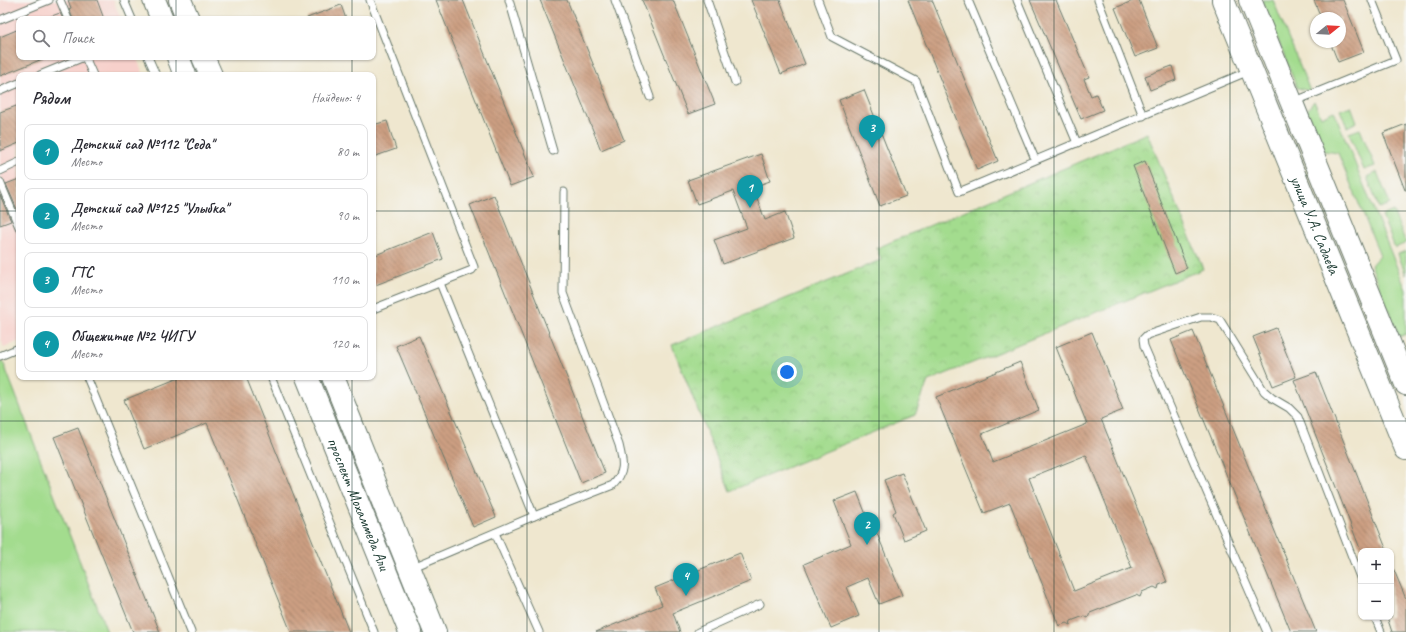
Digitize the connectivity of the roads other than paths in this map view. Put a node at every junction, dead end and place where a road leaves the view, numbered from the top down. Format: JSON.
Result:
{"nodes":[{"id":1,"x":49,"y":0,"type":"edge"},
{"id":2,"x":60,"y":0,"type":"edge"},
{"id":3,"x":124,"y":0,"type":"edge"},
{"id":4,"x":154,"y":0,"type":"edge"},
{"id":5,"x":180,"y":0,"type":"edge"},
{"id":6,"x":370,"y":0,"type":"edge"},
{"id":7,"x":509,"y":0,"type":"edge"},
{"id":8,"x":615,"y":0,"type":"edge"},
{"id":9,"x":707,"y":0,"type":"edge"},
{"id":10,"x":818,"y":0,"type":"edge"},
{"id":11,"x":968,"y":0,"type":"edge"},
{"id":12,"x":1017,"y":0,"type":"edge"},
{"id":13,"x":1098,"y":0,"type":"edge"},
{"id":14,"x":1223,"y":0,"type":"edge"},
{"id":15,"x":1250,"y":0,"type":"edge"},
{"id":16,"x":1372,"y":0,"type":"edge"},
{"id":17,"x":67,"y":16,"type":"edge"},
{"id":18,"x":131,"y":16,"type":"edge"},
{"id":19,"x":161,"y":16,"type":"edge"},
{"id":20,"x":187,"y":16,"type":"edge"},
{"id":21,"x":0,"y":20,"type":"edge"},
{"id":22,"x":77,"y":60,"type":"edge"},
{"id":23,"x":86,"y":60,"type":"edge"},
{"id":24,"x":149,"y":60,"type":"edge"},
{"id":25,"x":179,"y":60,"type":"edge"},
{"id":26,"x":204,"y":60,"type":"edge"},
{"id":27,"x":1251,"y":70,"type":"junction"},
{"id":28,"x":47,"y":72,"type":"edge"},
{"id":29,"x":92,"y":72,"type":"edge"},
{"id":30,"x":155,"y":72,"type":"edge"},
{"id":31,"x":184,"y":72,"type":"edge"},
{"id":32,"x":210,"y":72,"type":"edge"},
{"id":33,"x":735,"y":82,"type":"dead end"},
{"id":34,"x":16,"y":85,"type":"edge"},
{"id":35,"x":0,"y":91,"type":"edge"},
{"id":36,"x":650,"y":97,"type":"dead end"},
{"id":37,"x":1291,"y":103,"type":"junction"},
{"id":38,"x":1143,"y":116,"type":"junction"},
{"id":39,"x":1077,"y":143,"type":"junction"},
{"id":40,"x":553,"y":151,"type":"dead end"},
{"id":41,"x":1036,"y":159,"type":"junction"},
{"id":42,"x":16,"y":163,"type":"edge"},
{"id":43,"x":0,"y":171,"type":"edge"},
{"id":44,"x":0,"y":182,"type":"edge"},
{"id":45,"x":564,"y":192,"type":"dead end"},
{"id":46,"x":16,"y":220,"type":"edge"},
{"id":47,"x":440,"y":283,"type":"junction"},
{"id":48,"x":376,"y":308,"type":"edge"},
{"id":49,"x":16,"y":349,"type":"edge"},
{"id":50,"x":0,"y":356,"type":"edge"},
{"id":51,"x":1401,"y":360,"type":"edge"},
{"id":52,"x":88,"y":380,"type":"edge"},
{"id":53,"x":272,"y":380,"type":"edge"},
{"id":54,"x":308,"y":380,"type":"edge"},
{"id":55,"x":334,"y":380,"type":"edge"},
{"id":56,"x":1406,"y":384,"type":"edge"},
{"id":57,"x":1406,"y":449,"type":"edge"},
{"id":58,"x":534,"y":516,"type":"junction"},
{"id":59,"x":495,"y":532,"type":"junction"},
{"id":60,"x":409,"y":568,"type":"junction"},
{"id":61,"x":1358,"y":572,"type":"edge"},
{"id":62,"x":760,"y":604,"type":"dead end"},
{"id":63,"x":1376,"y":620,"type":"edge"},
{"id":64,"x":191,"y":632,"type":"edge"},
{"id":65,"x":374,"y":632,"type":"edge"},
{"id":66,"x":410,"y":632,"type":"edge"},
{"id":67,"x":435,"y":632,"type":"edge"},
{"id":68,"x":539,"y":632,"type":"edge"},
{"id":69,"x":698,"y":632,"type":"edge"},
{"id":70,"x":1267,"y":632,"type":"edge"},
{"id":71,"x":1381,"y":632,"type":"edge"}],
"edges":[{"from":1,"to":21,"type":"lane"},
{"from":2,"to":17,"type":"lane"},
{"from":3,"to":18,"type":"lane"},
{"from":4,"to":19,"type":"main road"},
{"from":5,"to":20,"type":"main road"},
{"from":6,"to":47,"type":"lane"},
{"from":7,"to":40,"type":"lane"},
{"from":8,"to":36,"type":"lane"},
{"from":9,"to":33,"type":"lane"},
{"from":10,"to":41,"type":"lane"},
{"from":11,"to":41,"type":"lane"},
{"from":12,"to":39,"type":"lane"},
{"from":13,"to":38,"type":"lane"},
{"from":14,"to":27,"type":"main road","name":"улица У.А. Садаева"},
{"from":15,"to":37,"type":"main road","name":"улица У.А. Садаева"},
{"from":16,"to":37,"type":"lane"},
{"from":22,"to":28,"type":"lane"},
{"from":23,"to":29,"type":"lane"},
{"from":24,"to":30,"type":"lane"},
{"from":25,"to":31,"type":"main road"},
{"from":26,"to":32,"type":"main road"},
{"from":27,"to":38,"type":"lane"},
{"from":27,"to":57,"type":"main road","name":"улица У.А. Садаева"},
{"from":34,"to":35,"type":"lane"},
{"from":37,"to":51,"type":"main road","name":"улица У.А. Садаева"},
{"from":38,"to":39,"type":"lane"},
{"from":39,"to":41,"type":"lane"},
{"from":42,"to":43,"type":"lane"},
{"from":44,"to":46,"type":"lane"},
{"from":45,"to":58,"type":"lane"},
{"from":47,"to":48,"type":"lane"},
{"from":47,"to":58,"type":"lane"},
{"from":49,"to":50,"type":"lane"},
{"from":51,"to":56,"type":"main road","name":"улица У.А. Садаева"},
{"from":52,"to":64,"type":"lane"},
{"from":53,"to":65,"type":"lane"},
{"from":54,"to":66,"type":"main road","name":"проспект Мохаммеда Али"},
{"from":55,"to":60,"type":"main road","name":"проспект Мохаммеда Али"},
{"from":58,"to":59,"type":"lane"},
{"from":59,"to":60,"type":"lane"},
{"from":59,"to":68,"type":"lane"},
{"from":60,"to":67,"type":"main road","name":"проспект Мохаммеда Али"},
{"from":61,"to":70,"type":"lane"},
{"from":62,"to":69,"type":"lane"},
{"from":63,"to":71,"type":"lane"}]}
